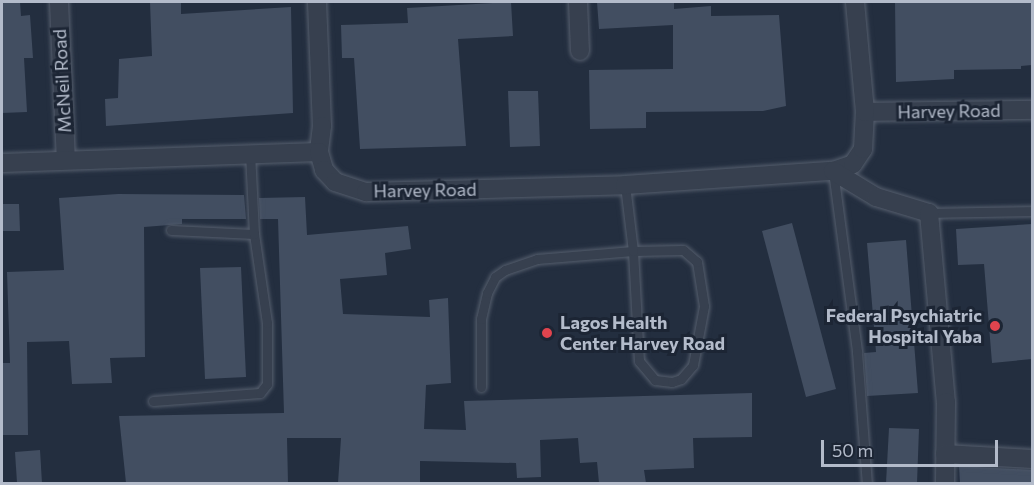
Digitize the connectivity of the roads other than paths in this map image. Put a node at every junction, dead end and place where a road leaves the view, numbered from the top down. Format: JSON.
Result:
{"nodes":[{"id":1,"x":59,"y":2,"type":"edge"},
{"id":2,"x":317,"y":2,"type":"edge"},
{"id":3,"x":578,"y":2,"type":"edge"},
{"id":4,"x":855,"y":2,"type":"edge"},
{"id":5,"x":580,"y":51,"type":"dead end"},
{"id":6,"x":1032,"y":110,"type":"edge"},
{"id":7,"x":865,"y":112,"type":"junction"},
{"id":8,"x":319,"y":152,"type":"junction"},
{"id":9,"x":250,"y":153,"type":"junction"},
{"id":10,"x":66,"y":159,"type":"junction"},
{"id":11,"x":2,"y":163,"type":"edge"},
{"id":12,"x":833,"y":171,"type":"junction"},
{"id":13,"x":625,"y":185,"type":"junction"},
{"id":14,"x":1032,"y":211,"type":"edge"},
{"id":15,"x":929,"y":213,"type":"junction"},
{"id":16,"x":171,"y":230,"type":"dead end"},
{"id":17,"x":254,"y":234,"type":"junction"},
{"id":18,"x":633,"y":251,"type":"junction"},
{"id":19,"x":481,"y":387,"type":"dead end"},
{"id":20,"x":153,"y":401,"type":"dead end"},
{"id":21,"x":945,"y":454,"type":"junction"},
{"id":22,"x":1032,"y":459,"type":"edge"},
{"id":23,"x":867,"y":483,"type":"edge"},
{"id":24,"x":945,"y":483,"type":"edge"}],
"edges":[{"from":1,"to":10,"type":"street","name":"McNeil Road"},
{"from":2,"to":8,"type":"street"},
{"from":3,"to":5,"type":"street"},
{"from":4,"to":7,"type":"street"},
{"from":6,"to":7,"type":"street","name":"Harvey Road"},
{"from":7,"to":12,"type":"street"},
{"from":8,"to":9,"type":"street"},
{"from":8,"to":13,"type":"street","name":"Harvey Road"},
{"from":9,"to":10,"type":"street"},
{"from":9,"to":17,"type":"lane"},
{"from":10,"to":11,"type":"street"},
{"from":12,"to":13,"type":"street","name":"Harvey Road"},
{"from":12,"to":15,"type":"street"},
{"from":12,"to":23,"type":"lane"},
{"from":13,"to":18,"type":"lane"},
{"from":14,"to":15,"type":"lane"},
{"from":15,"to":21,"type":"street"},
{"from":16,"to":17,"type":"lane"},
{"from":17,"to":20,"type":"lane"},
{"from":18,"to":18,"type":"lane"},
{"from":18,"to":19,"type":"lane"},
{"from":21,"to":22,"type":"street"},
{"from":21,"to":24,"type":"street"}]}
